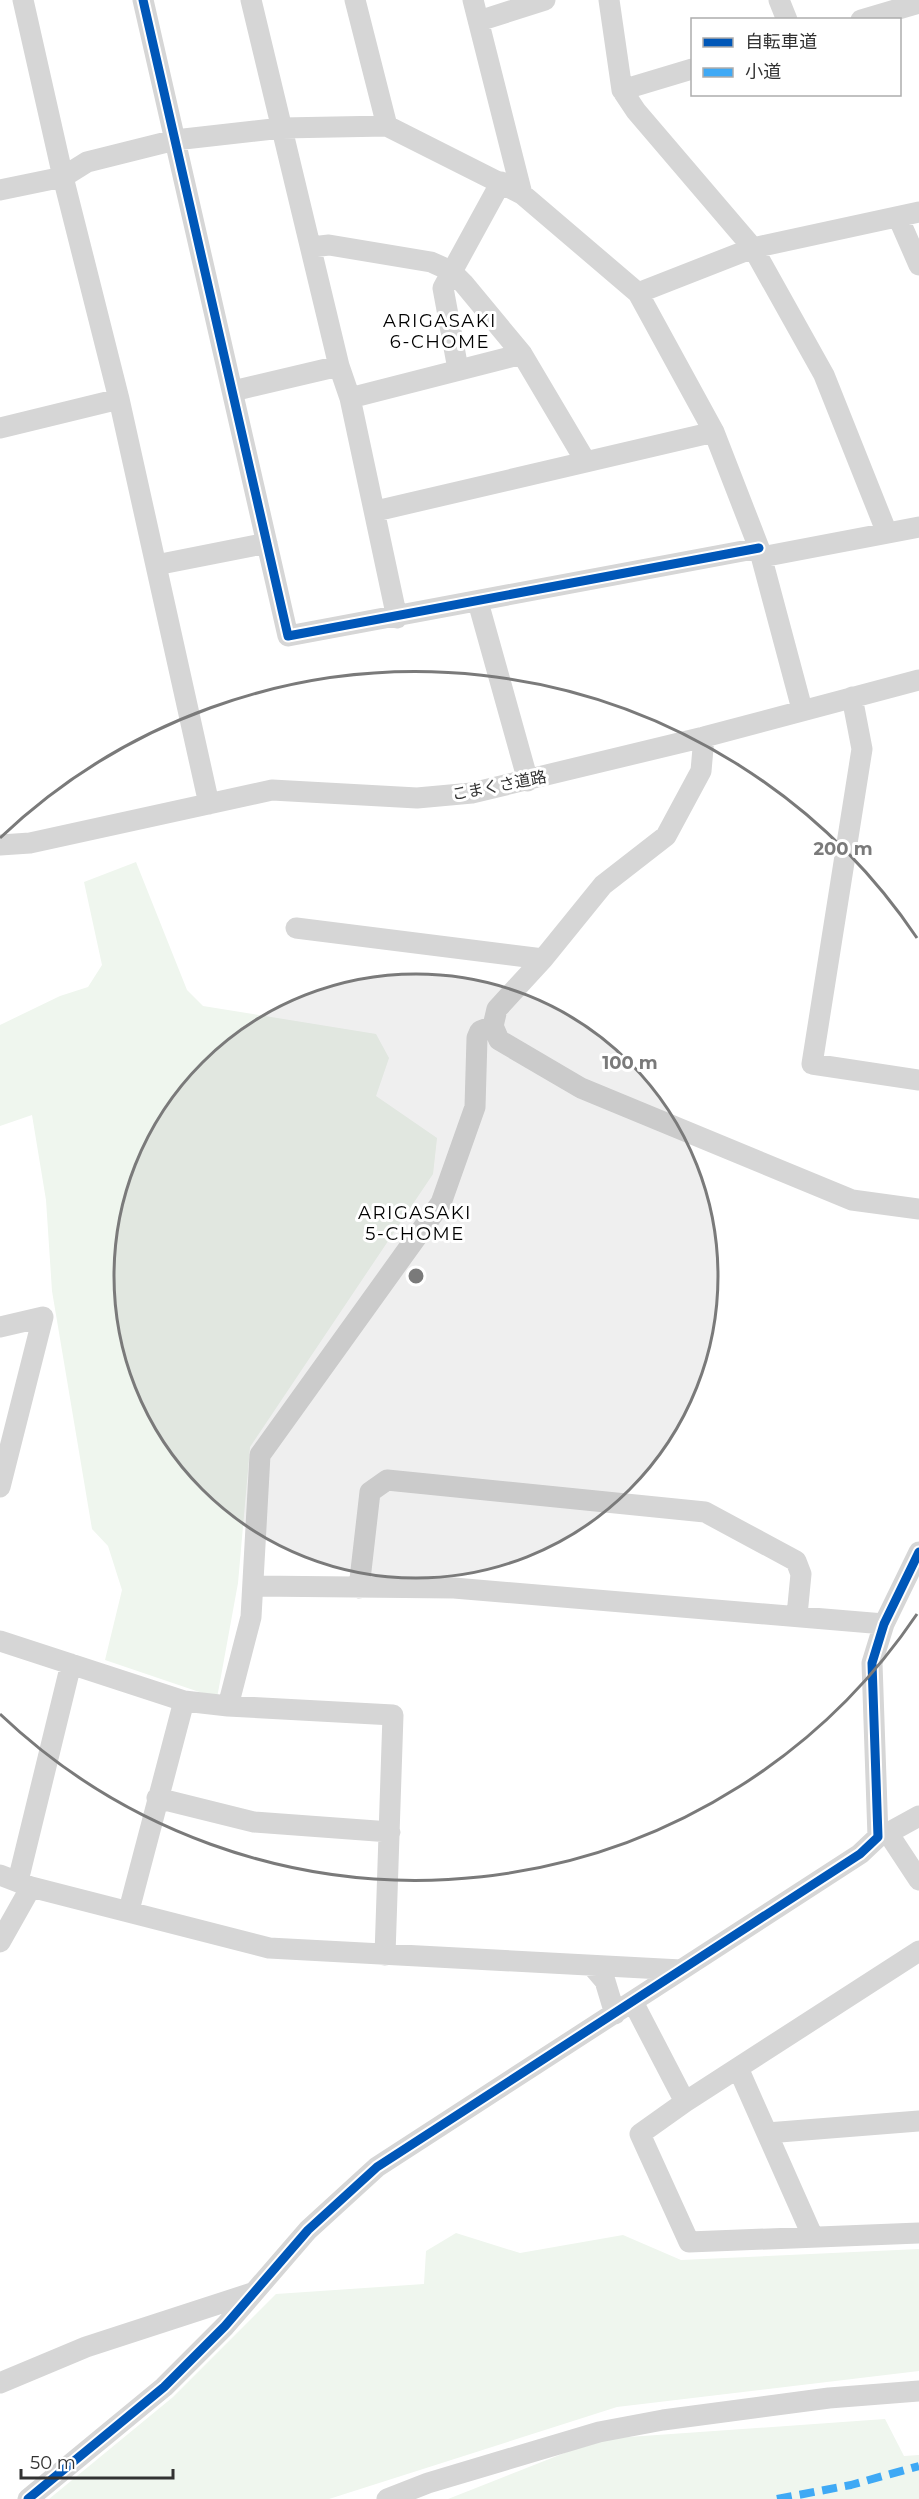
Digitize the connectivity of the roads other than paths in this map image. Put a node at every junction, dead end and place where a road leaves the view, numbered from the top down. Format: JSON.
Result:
{"nodes":[{"id":1,"x":24,"y":0,"type":"edge"},
{"id":2,"x":143,"y":0,"type":"edge"},
{"id":3,"x":251,"y":0,"type":"edge"},
{"id":4,"x":355,"y":0,"type":"edge"},
{"id":5,"x":473,"y":0,"type":"edge"},
{"id":6,"x":544,"y":0,"type":"edge"},
{"id":7,"x":609,"y":0,"type":"edge"},
{"id":8,"x":779,"y":0,"type":"edge"},
{"id":9,"x":919,"y":3,"type":"edge"},
{"id":10,"x":786,"y":18,"type":"edge"},
{"id":11,"x":868,"y":18,"type":"edge"},
{"id":12,"x":479,"y":21,"type":"junction"},
{"id":13,"x":691,"y":70,"type":"edge"},
{"id":14,"x":622,"y":90,"type":"junction"},
{"id":15,"x":387,"y":126,"type":"junction"},
{"id":16,"x":282,"y":128,"type":"junction"},
{"id":17,"x":175,"y":140,"type":"junction"},
{"id":18,"x":63,"y":177,"type":"junction"},
{"id":19,"x":501,"y":182,"type":"junction"},
{"id":20,"x":0,"y":190,"type":"edge"},
{"id":21,"x":522,"y":194,"type":"junction"},
{"id":22,"x":919,"y":212,"type":"edge"},
{"id":23,"x":898,"y":217,"type":"junction"},
{"id":24,"x":312,"y":247,"type":"junction"},
{"id":25,"x":753,"y":248,"type":"junction"},
{"id":26,"x":919,"y":265,"type":"edge"},
{"id":27,"x":451,"y":271,"type":"junction"},
{"id":28,"x":638,"y":293,"type":"junction"},
{"id":29,"x":522,"y":354,"type":"junction"},
{"id":30,"x":339,"y":366,"type":"junction"},
{"id":31,"x":459,"y":369,"type":"junction"},
{"id":32,"x":232,"y":391,"type":"junction"},
{"id":33,"x":350,"y":398,"type":"junction"},
{"id":34,"x":119,"y":399,"type":"junction"},
{"id":35,"x":0,"y":428,"type":"edge"},
{"id":36,"x":714,"y":432,"type":"junction"},
{"id":37,"x":586,"y":462,"type":"junction"},
{"id":38,"x":376,"y":511,"type":"junction"},
{"id":39,"x":919,"y":527,"type":"edge"},
{"id":40,"x":887,"y":533,"type":"junction"},
{"id":41,"x":267,"y":543,"type":"junction"},
{"id":42,"x":760,"y":553,"type":"junction"},
{"id":43,"x":156,"y":565,"type":"junction"},
{"id":44,"x":478,"y":602,"type":"junction"},
{"id":45,"x":398,"y":618,"type":"junction"},
{"id":46,"x":919,"y":680,"type":"edge"},
{"id":47,"x":852,"y":697,"type":"junction"},
{"id":48,"x":802,"y":709,"type":"junction"},
{"id":49,"x":704,"y":737,"type":"junction"},
{"id":50,"x":528,"y":781,"type":"junction"},
{"id":51,"x":209,"y":804,"type":"junction"},
{"id":52,"x":30,"y":843,"type":"junction"},
{"id":53,"x":0,"y":845,"type":"edge"},
{"id":54,"x":0,"y":861,"type":"edge"},
{"id":55,"x":296,"y":928,"type":"dead end"},
{"id":56,"x":543,"y":959,"type":"junction"},
{"id":57,"x":493,"y":1026,"type":"junction"},
{"id":58,"x":919,"y":1080,"type":"edge"},
{"id":59,"x":919,"y":1209,"type":"edge"},
{"id":60,"x":0,"y":1327,"type":"edge"},
{"id":61,"x":0,"y":1486,"type":"edge"},
{"id":62,"x":919,"y":1552,"type":"edge"},
{"id":63,"x":254,"y":1586,"type":"junction"},
{"id":64,"x":360,"y":1588,"type":"junction"},
{"id":65,"x":797,"y":1615,"type":"junction"},
{"id":66,"x":885,"y":1624,"type":"junction"},
{"id":67,"x":0,"y":1641,"type":"edge"},
{"id":68,"x":71,"y":1664,"type":"junction"},
{"id":69,"x":184,"y":1701,"type":"junction"},
{"id":70,"x":228,"y":1706,"type":"junction"},
{"id":71,"x":157,"y":1798,"type":"junction"},
{"id":72,"x":919,"y":1816,"type":"edge"},
{"id":73,"x":390,"y":1832,"type":"junction"},
{"id":74,"x":883,"y":1832,"type":"junction"},
{"id":75,"x":919,"y":1880,"type":"edge"},
{"id":76,"x":16,"y":1881,"type":"edge"},
{"id":77,"x":129,"y":1910,"type":"junction"},
{"id":78,"x":0,"y":1942,"type":"edge"},
{"id":79,"x":919,"y":1951,"type":"edge"},
{"id":80,"x":385,"y":1955,"type":"junction"},
{"id":81,"x":593,"y":1967,"type":"junction"},
{"id":82,"x":681,"y":1970,"type":"junction"},
{"id":83,"x":633,"y":2002,"type":"junction"},
{"id":84,"x":615,"y":2014,"type":"junction"},
{"id":85,"x":738,"y":2068,"type":"junction"},
{"id":86,"x":685,"y":2102,"type":"junction"},
{"id":87,"x":919,"y":2121,"type":"edge"},
{"id":88,"x":767,"y":2133,"type":"junction"},
{"id":89,"x":919,"y":2233,"type":"edge"},
{"id":90,"x":812,"y":2235,"type":"junction"},
{"id":91,"x":253,"y":2293,"type":"junction"},
{"id":92,"x":0,"y":2383,"type":"edge"},
{"id":93,"x":919,"y":2391,"type":"edge"},
{"id":94,"x":28,"y":2499,"type":"edge"},
{"id":95,"x":387,"y":2499,"type":"edge"}],
"edges":[{"from":1,"to":18,"type":"street"},
{"from":2,"to":17,"type":"street"},
{"from":3,"to":16,"type":"street"},
{"from":4,"to":15,"type":"street"},
{"from":5,"to":12,"type":"street"},
{"from":6,"to":12,"type":"street"},
{"from":7,"to":14,"type":"street"},
{"from":8,"to":10,"type":"street"},
{"from":9,"to":11,"type":"street"},
{"from":12,"to":21,"type":"street"},
{"from":13,"to":14,"type":"street"},
{"from":14,"to":25,"type":"street"},
{"from":15,"to":16,"type":"street"},
{"from":15,"to":19,"type":"street"},
{"from":16,"to":17,"type":"street"},
{"from":16,"to":24,"type":"street"},
{"from":17,"to":18,"type":"street"},
{"from":17,"to":32,"type":"street"},
{"from":18,"to":20,"type":"street"},
{"from":18,"to":34,"type":"street"},
{"from":19,"to":21,"type":"street"},
{"from":19,"to":27,"type":"street"},
{"from":21,"to":28,"type":"street"},
{"from":22,"to":23,"type":"street"},
{"from":23,"to":25,"type":"street"},
{"from":23,"to":26,"type":"street"},
{"from":24,"to":27,"type":"street"},
{"from":24,"to":30,"type":"street"},
{"from":25,"to":28,"type":"street"},
{"from":25,"to":40,"type":"street"},
{"from":27,"to":29,"type":"street"},
{"from":27,"to":31,"type":"street"},
{"from":28,"to":36,"type":"street"},
{"from":29,"to":31,"type":"street"},
{"from":29,"to":37,"type":"street"},
{"from":30,"to":32,"type":"street"},
{"from":30,"to":33,"type":"street"},
{"from":31,"to":33,"type":"street"},
{"from":32,"to":41,"type":"street"},
{"from":33,"to":38,"type":"street"},
{"from":34,"to":35,"type":"street"},
{"from":34,"to":43,"type":"street"},
{"from":36,"to":37,"type":"street"},
{"from":36,"to":42,"type":"street"},
{"from":37,"to":38,"type":"street"},
{"from":38,"to":45,"type":"street"},
{"from":39,"to":40,"type":"street"},
{"from":40,"to":42,"type":"street"},
{"from":41,"to":43,"type":"street"},
{"from":41,"to":45,"type":"street"},
{"from":42,"to":44,"type":"street"},
{"from":42,"to":48,"type":"street"},
{"from":43,"to":51,"type":"street"},
{"from":44,"to":45,"type":"street"},
{"from":44,"to":50,"type":"street"},
{"from":46,"to":47,"type":"street","name":"こまくさ道路"},
{"from":47,"to":48,"type":"street","name":"こまくさ道路"},
{"from":47,"to":58,"type":"street"},
{"from":48,"to":49,"type":"street","name":"こまくさ道路"},
{"from":49,"to":50,"type":"street","name":"こまくさ道路"},
{"from":49,"to":56,"type":"street"},
{"from":50,"to":51,"type":"street","name":"こまくさ道路"},
{"from":51,"to":52,"type":"street","name":"こまくさ道路"},
{"from":52,"to":53,"type":"street","name":"こまくさ道路"},
{"from":52,"to":54,"type":"street"},
{"from":55,"to":56,"type":"street"},
{"from":56,"to":57,"type":"street"},
{"from":57,"to":59,"type":"street"},
{"from":57,"to":63,"type":"street"},
{"from":60,"to":61,"type":"street"},
{"from":62,"to":66,"type":"street"},
{"from":63,"to":64,"type":"street"},
{"from":63,"to":70,"type":"street"},
{"from":64,"to":65,"type":"street"},
{"from":64,"to":65,"type":"street"},
{"from":65,"to":66,"type":"street"},
{"from":66,"to":74,"type":"street"},
{"from":67,"to":68,"type":"street"},
{"from":68,"to":69,"type":"street"},
{"from":68,"to":76,"type":"street"},
{"from":69,"to":70,"type":"street"},
{"from":69,"to":71,"type":"street"},
{"from":70,"to":73,"type":"street"},
{"from":71,"to":73,"type":"street"},
{"from":71,"to":77,"type":"street"},
{"from":72,"to":74,"type":"street"},
{"from":73,"to":80,"type":"street"},
{"from":74,"to":75,"type":"street"},
{"from":74,"to":82,"type":"street"},
{"from":76,"to":77,"type":"street"},
{"from":76,"to":78,"type":"street"},
{"from":77,"to":80,"type":"street"},
{"from":79,"to":85,"type":"street"},
{"from":80,"to":81,"type":"street"},
{"from":81,"to":82,"type":"street"},
{"from":81,"to":84,"type":"street"},
{"from":82,"to":83,"type":"street"},
{"from":83,"to":84,"type":"street"},
{"from":83,"to":86,"type":"street"},
{"from":84,"to":91,"type":"street"},
{"from":85,"to":86,"type":"street"},
{"from":85,"to":88,"type":"street"},
{"from":86,"to":90,"type":"street"},
{"from":87,"to":88,"type":"street"},
{"from":88,"to":90,"type":"street"},
{"from":89,"to":90,"type":"street"},
{"from":91,"to":92,"type":"street"},
{"from":91,"to":94,"type":"street"},
{"from":93,"to":95,"type":"street"}]}
